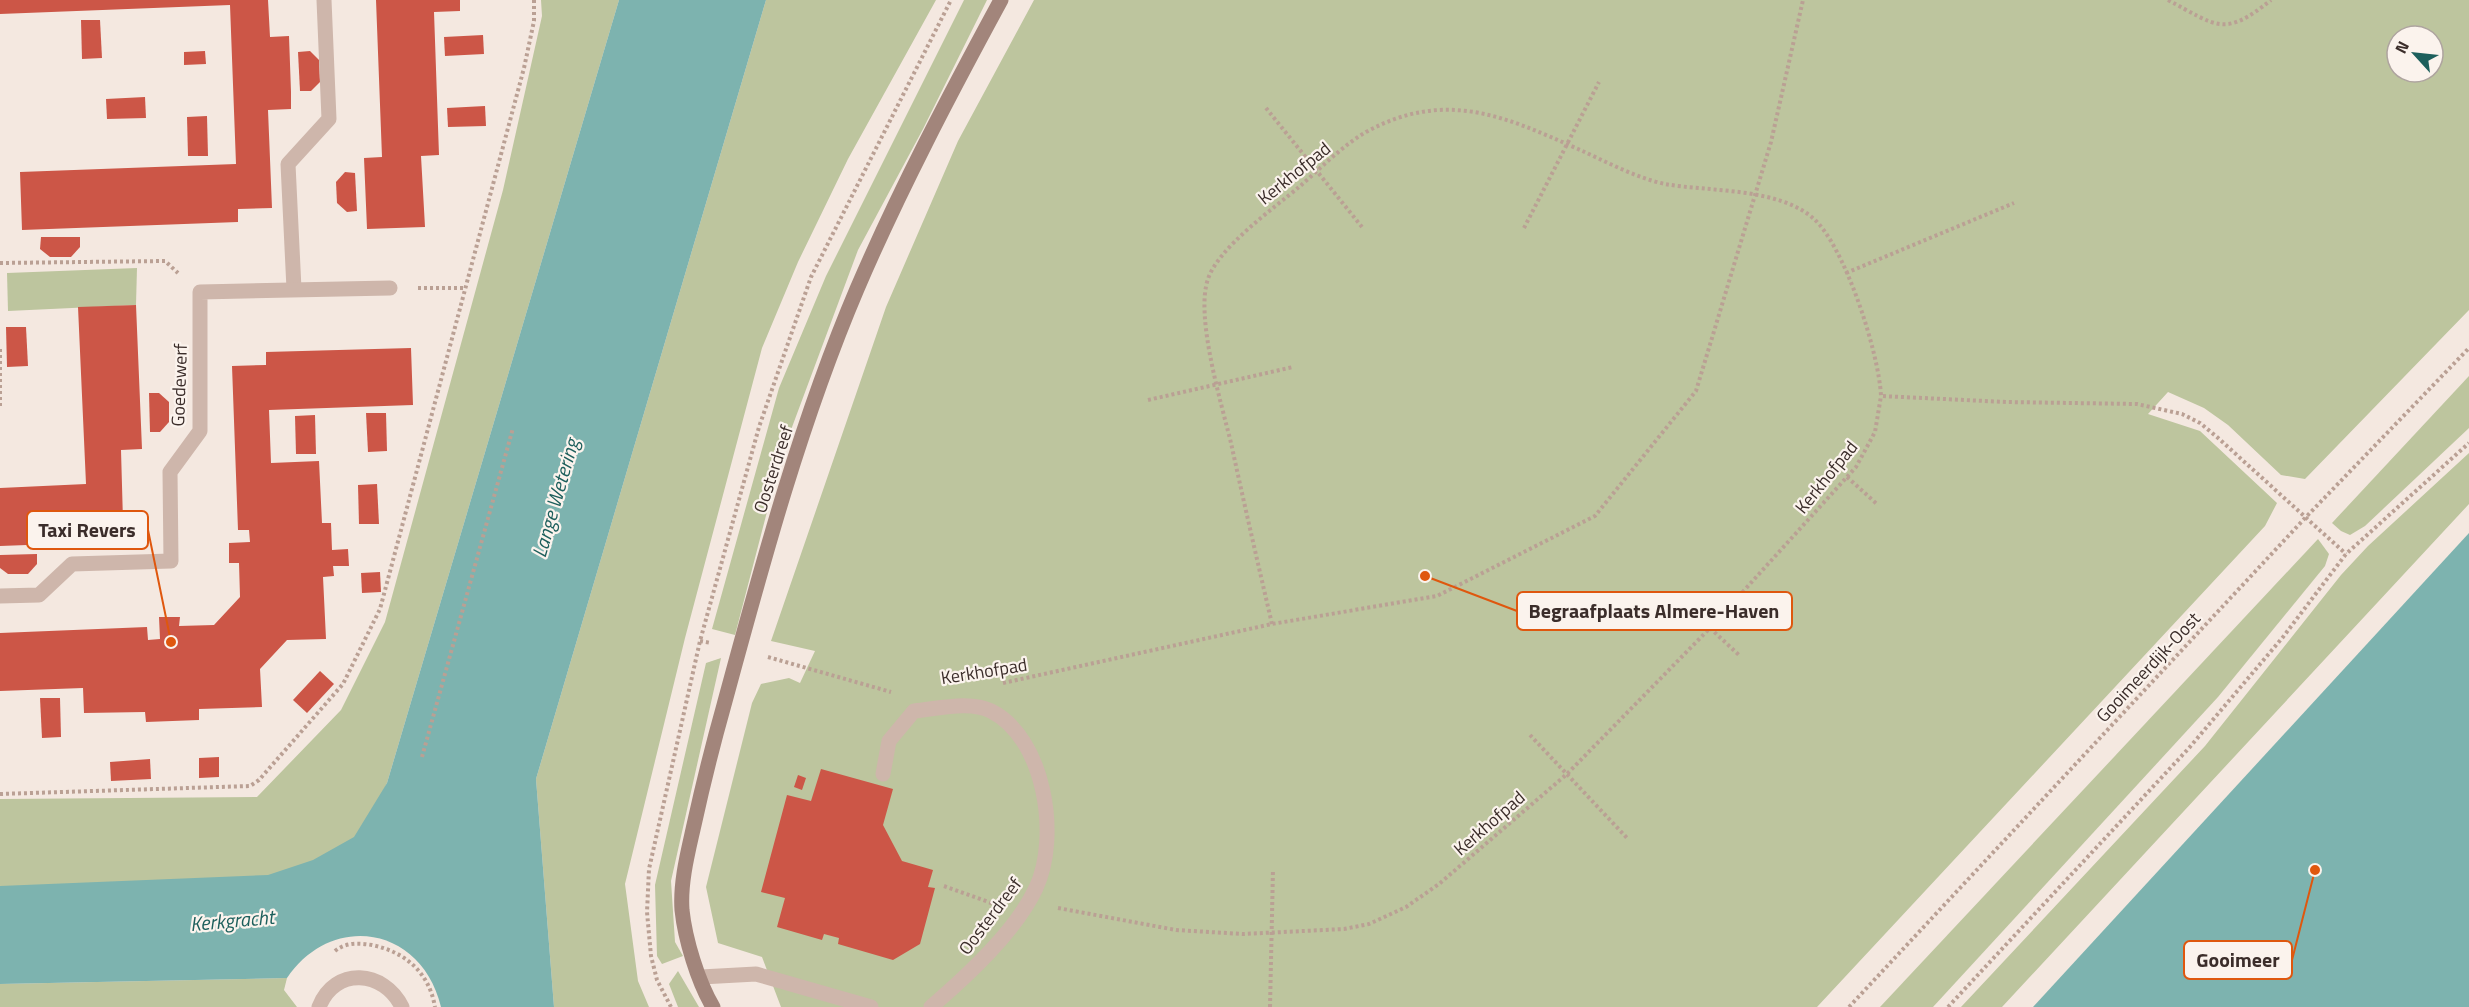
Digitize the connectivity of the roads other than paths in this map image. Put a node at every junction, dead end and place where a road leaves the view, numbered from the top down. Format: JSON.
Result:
{"nodes":[{"id":1,"x":324,"y":0,"type":"edge"},
{"id":2,"x":1000,"y":0,"type":"edge"},
{"id":3,"x":390,"y":288,"type":"road end"},
{"id":4,"x":294,"y":289,"type":"junction"},
{"id":5,"x":0,"y":596,"type":"edge"},
{"id":6,"x":883,"y":774,"type":"dead end"},
{"id":7,"x":701,"y":977,"type":"junction"},
{"id":8,"x":319,"y":1007,"type":"edge"},
{"id":9,"x":402,"y":1007,"type":"edge"},
{"id":10,"x":712,"y":1007,"type":"edge"},
{"id":11,"x":871,"y":1007,"type":"edge"},
{"id":12,"x":931,"y":1007,"type":"edge"}],
"edges":[{"from":1,"to":4,"type":"street"},
{"from":2,"to":7,"type":"main road","name":"Oosterdreef"},
{"from":3,"to":4,"type":"street"},
{"from":4,"to":5,"type":"street","name":"Goedewerf"},
{"from":6,"to":12,"type":"street","name":"Oosterdreef"},
{"from":7,"to":10,"type":"main road","name":"Oosterdreef"},
{"from":7,"to":11,"type":"street"},
{"from":8,"to":9,"type":"street"}]}
